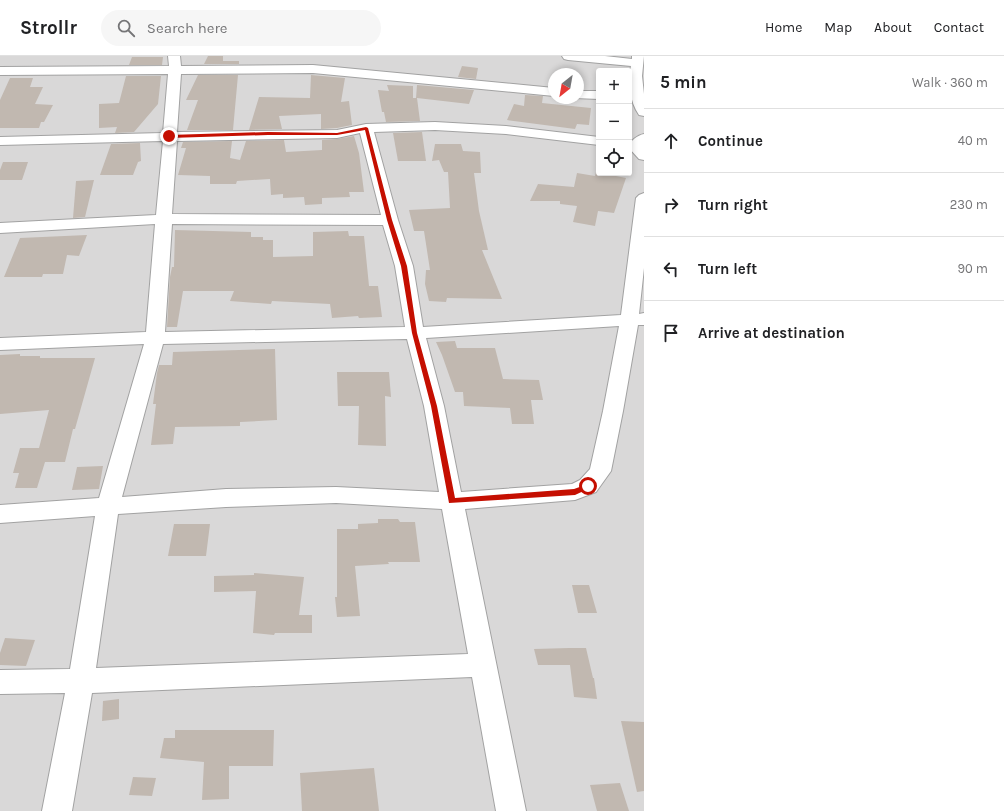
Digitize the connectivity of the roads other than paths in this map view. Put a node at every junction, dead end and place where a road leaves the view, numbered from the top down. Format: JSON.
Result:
{"nodes":[{"id":1,"x":6,"y":56,"type":"edge"},
{"id":2,"x":568,"y":56,"type":"edge"},
{"id":3,"x":174,"y":63,"type":"edge"},
{"id":4,"x":639,"y":66,"type":"edge"},
{"id":5,"x":0,"y":71,"type":"edge"},
{"id":6,"x":548,"y":91,"type":"edge"},
{"id":7,"x":633,"y":94,"type":"edge"},
{"id":8,"x":584,"y":95,"type":"edge"},
{"id":9,"x":596,"y":95,"type":"edge"},
{"id":10,"x":644,"y":112,"type":"edge"},
{"id":11,"x":366,"y":128,"type":"junction"},
{"id":12,"x":169,"y":136,"type":"junction"},
{"id":13,"x":0,"y":141,"type":"edge"},
{"id":14,"x":596,"y":142,"type":"edge"},
{"id":15,"x":644,"y":198,"type":"edge"},
{"id":16,"x":163,"y":219,"type":"junction"},
{"id":17,"x":390,"y":220,"type":"junction"},
{"id":18,"x":0,"y":228,"type":"edge"},
{"id":19,"x":636,"y":320,"type":"edge"},
{"id":20,"x":415,"y":333,"type":"junction"},
{"id":21,"x":155,"y":338,"type":"junction"},
{"id":22,"x":0,"y":344,"type":"edge"},
{"id":23,"x":452,"y":501,"type":"junction"},
{"id":24,"x":108,"y":506,"type":"junction"},
{"id":25,"x":0,"y":514,"type":"edge"},
{"id":26,"x":484,"y":665,"type":"junction"},
{"id":27,"x":81,"y":681,"type":"junction"},
{"id":28,"x":0,"y":682,"type":"edge"},
{"id":29,"x":57,"y":811,"type":"edge"},
{"id":30,"x":512,"y":811,"type":"edge"}],
"edges":[{"from":1,"to":5,"type":"street"},
{"from":2,"to":4,"type":"street"},
{"from":3,"to":5,"type":"street"},
{"from":3,"to":6,"type":"street"},
{"from":3,"to":12,"type":"street"},
{"from":4,"to":7,"type":"street"},
{"from":7,"to":10,"type":"street"},
{"from":8,"to":9,"type":"street"},
{"from":11,"to":12,"type":"street"},
{"from":11,"to":14,"type":"street"},
{"from":11,"to":17,"type":"street"},
{"from":12,"to":13,"type":"street"},
{"from":12,"to":16,"type":"street"},
{"from":15,"to":19,"type":"street"},
{"from":16,"to":17,"type":"street"},
{"from":16,"to":18,"type":"street"},
{"from":16,"to":21,"type":"street"},
{"from":17,"to":20,"type":"street"},
{"from":19,"to":20,"type":"street"},
{"from":19,"to":23,"type":"street"},
{"from":20,"to":21,"type":"street"},
{"from":20,"to":23,"type":"street"},
{"from":21,"to":22,"type":"street"},
{"from":21,"to":24,"type":"street"},
{"from":23,"to":24,"type":"street"},
{"from":23,"to":26,"type":"street"},
{"from":24,"to":25,"type":"street"},
{"from":24,"to":27,"type":"street"},
{"from":26,"to":27,"type":"street"},
{"from":26,"to":30,"type":"street"},
{"from":27,"to":28,"type":"street"},
{"from":27,"to":29,"type":"street"}]}
